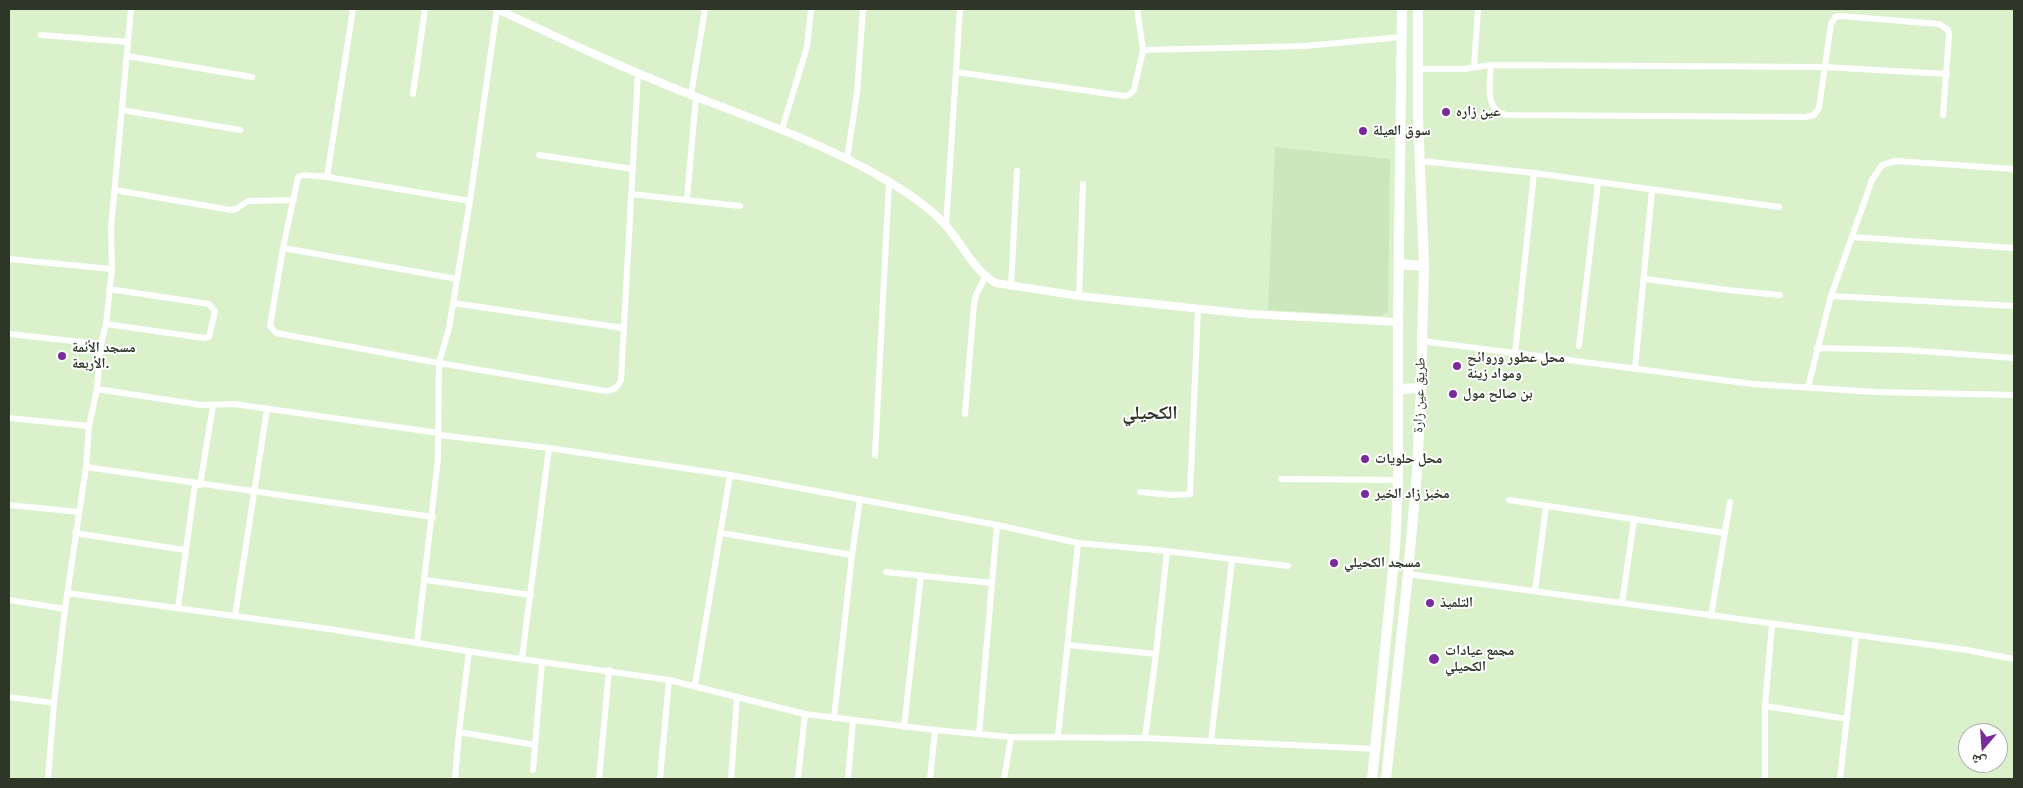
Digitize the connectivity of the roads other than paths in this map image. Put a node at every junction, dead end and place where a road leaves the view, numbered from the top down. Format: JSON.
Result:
{"nodes":[{"id":1,"x":131,"y":9,"type":"edge"},
{"id":2,"x":353,"y":9,"type":"edge"},
{"id":3,"x":425,"y":9,"type":"edge"},
{"id":4,"x":497,"y":9,"type":"edge"},
{"id":5,"x":705,"y":9,"type":"edge"},
{"id":6,"x":811,"y":9,"type":"edge"},
{"id":7,"x":863,"y":9,"type":"edge"},
{"id":8,"x":960,"y":9,"type":"edge"},
{"id":9,"x":1137,"y":9,"type":"edge"},
{"id":10,"x":1402,"y":9,"type":"edge"},
{"id":11,"x":1418,"y":9,"type":"edge"},
{"id":12,"x":1478,"y":9,"type":"edge"},
{"id":13,"x":41,"y":35,"type":"dead end"},
{"id":14,"x":1402,"y":37,"type":"junction"},
{"id":15,"x":128,"y":42,"type":"junction"},
{"id":16,"x":1143,"y":50,"type":"junction"},
{"id":17,"x":127,"y":56,"type":"junction"},
{"id":18,"x":1491,"y":65,"type":"junction"},
{"id":19,"x":1824,"y":67,"type":"junction"},
{"id":20,"x":1474,"y":68,"type":"junction"},
{"id":21,"x":1418,"y":70,"type":"junction"},
{"id":22,"x":956,"y":72,"type":"junction"},
{"id":23,"x":638,"y":73,"type":"junction"},
{"id":24,"x":1947,"y":74,"type":"junction"},
{"id":25,"x":252,"y":77,"type":"dead end"},
{"id":26,"x":413,"y":94,"type":"dead end"},
{"id":27,"x":694,"y":96,"type":"junction"},
{"id":28,"x":122,"y":110,"type":"junction"},
{"id":29,"x":1943,"y":115,"type":"dead end"},
{"id":30,"x":782,"y":129,"type":"junction"},
{"id":31,"x":240,"y":130,"type":"dead end"},
{"id":32,"x":539,"y":155,"type":"dead end"},
{"id":33,"x":847,"y":159,"type":"junction"},
{"id":34,"x":1421,"y":161,"type":"junction"},
{"id":35,"x":632,"y":169,"type":"junction"},
{"id":36,"x":2014,"y":169,"type":"edge"},
{"id":37,"x":1017,"y":171,"type":"dead end"},
{"id":38,"x":1534,"y":173,"type":"junction"},
{"id":39,"x":327,"y":178,"type":"junction"},
{"id":40,"x":889,"y":182,"type":"junction"},
{"id":41,"x":1598,"y":183,"type":"junction"},
{"id":42,"x":1083,"y":184,"type":"dead end"},
{"id":43,"x":115,"y":190,"type":"junction"},
{"id":44,"x":1652,"y":190,"type":"junction"},
{"id":45,"x":631,"y":194,"type":"junction"},
{"id":46,"x":294,"y":200,"type":"junction"},
{"id":47,"x":687,"y":200,"type":"junction"},
{"id":48,"x":470,"y":201,"type":"junction"},
{"id":49,"x":740,"y":206,"type":"dead end"},
{"id":50,"x":1779,"y":207,"type":"dead end"},
{"id":51,"x":946,"y":226,"type":"junction"},
{"id":52,"x":1852,"y":237,"type":"junction"},
{"id":53,"x":283,"y":248,"type":"junction"},
{"id":54,"x":2014,"y":248,"type":"edge"},
{"id":55,"x":9,"y":259,"type":"edge"},
{"id":56,"x":1399,"y":264,"type":"junction"},
{"id":57,"x":1424,"y":266,"type":"junction"},
{"id":58,"x":112,"y":269,"type":"junction"},
{"id":59,"x":985,"y":277,"type":"junction"},
{"id":60,"x":457,"y":279,"type":"junction"},
{"id":61,"x":1645,"y":279,"type":"junction"},
{"id":62,"x":1011,"y":287,"type":"junction"},
{"id":63,"x":109,"y":289,"type":"junction"},
{"id":64,"x":1780,"y":295,"type":"dead end"},
{"id":65,"x":1078,"y":296,"type":"junction"},
{"id":66,"x":1831,"y":296,"type":"junction"},
{"id":67,"x":453,"y":304,"type":"junction"},
{"id":68,"x":2014,"y":306,"type":"edge"},
{"id":69,"x":1198,"y":310,"type":"junction"},
{"id":70,"x":1398,"y":322,"type":"junction"},
{"id":71,"x":106,"y":324,"type":"junction"},
{"id":72,"x":623,"y":328,"type":"junction"},
{"id":73,"x":9,"y":334,"type":"edge"},
{"id":74,"x":1422,"y":341,"type":"junction"},
{"id":75,"x":101,"y":344,"type":"junction"},
{"id":76,"x":1580,"y":346,"type":"dead end"},
{"id":77,"x":1817,"y":348,"type":"junction"},
{"id":78,"x":1515,"y":354,"type":"junction"},
{"id":79,"x":2014,"y":358,"type":"edge"},
{"id":80,"x":439,"y":363,"type":"junction"},
{"id":81,"x":1635,"y":368,"type":"junction"},
{"id":82,"x":1808,"y":387,"type":"junction"},
{"id":83,"x":1421,"y":388,"type":"junction"},
{"id":84,"x":97,"y":389,"type":"junction"},
{"id":85,"x":1399,"y":389,"type":"junction"},
{"id":86,"x":2014,"y":396,"type":"edge"},
{"id":87,"x":213,"y":406,"type":"junction"},
{"id":88,"x":267,"y":409,"type":"junction"},
{"id":89,"x":965,"y":414,"type":"dead end"},
{"id":90,"x":9,"y":418,"type":"edge"},
{"id":91,"x":89,"y":426,"type":"junction"},
{"id":92,"x":439,"y":434,"type":"junction"},
{"id":93,"x":549,"y":448,"type":"junction"},
{"id":94,"x":875,"y":455,"type":"dead end"},
{"id":95,"x":86,"y":467,"type":"junction"},
{"id":96,"x":730,"y":475,"type":"junction"},
{"id":97,"x":1280,"y":479,"type":"dead end"},
{"id":98,"x":1398,"y":480,"type":"junction"},
{"id":99,"x":197,"y":484,"type":"junction"},
{"id":100,"x":254,"y":492,"type":"junction"},
{"id":101,"x":1140,"y":492,"type":"dead end"},
{"id":102,"x":860,"y":500,"type":"junction"},
{"id":103,"x":1509,"y":500,"type":"dead end"},
{"id":104,"x":1730,"y":502,"type":"dead end"},
{"id":105,"x":9,"y":505,"type":"edge"},
{"id":106,"x":1546,"y":507,"type":"junction"},
{"id":107,"x":78,"y":512,"type":"junction"},
{"id":108,"x":433,"y":517,"type":"junction"},
{"id":109,"x":1634,"y":520,"type":"junction"},
{"id":110,"x":997,"y":525,"type":"junction"},
{"id":111,"x":75,"y":533,"type":"junction"},
{"id":112,"x":721,"y":533,"type":"junction"},
{"id":113,"x":1724,"y":533,"type":"junction"},
{"id":114,"x":1078,"y":543,"type":"junction"},
{"id":115,"x":184,"y":550,"type":"junction"},
{"id":116,"x":1167,"y":551,"type":"junction"},
{"id":117,"x":852,"y":555,"type":"junction"},
{"id":118,"x":1232,"y":560,"type":"junction"},
{"id":119,"x":1288,"y":566,"type":"dead end"},
{"id":120,"x":886,"y":572,"type":"dead end"},
{"id":121,"x":1408,"y":574,"type":"junction"},
{"id":122,"x":921,"y":576,"type":"junction"},
{"id":123,"x":426,"y":580,"type":"junction"},
{"id":124,"x":992,"y":584,"type":"junction"},
{"id":125,"x":1535,"y":591,"type":"junction"},
{"id":126,"x":67,"y":593,"type":"junction"},
{"id":127,"x":530,"y":594,"type":"junction"},
{"id":128,"x":9,"y":600,"type":"edge"},
{"id":129,"x":1622,"y":603,"type":"junction"},
{"id":130,"x":178,"y":608,"type":"junction"},
{"id":131,"x":65,"y":609,"type":"junction"},
{"id":132,"x":235,"y":616,"type":"junction"},
{"id":133,"x":1711,"y":616,"type":"junction"},
{"id":134,"x":1772,"y":625,"type":"junction"},
{"id":135,"x":1856,"y":636,"type":"junction"},
{"id":136,"x":417,"y":642,"type":"junction"},
{"id":137,"x":1068,"y":645,"type":"junction"},
{"id":138,"x":469,"y":651,"type":"junction"},
{"id":139,"x":1156,"y":654,"type":"junction"},
{"id":140,"x":522,"y":658,"type":"junction"},
{"id":141,"x":2014,"y":659,"type":"edge"},
{"id":142,"x":542,"y":662,"type":"junction"},
{"id":143,"x":609,"y":670,"type":"junction"},
{"id":144,"x":669,"y":680,"type":"junction"},
{"id":145,"x":695,"y":685,"type":"junction"},
{"id":146,"x":9,"y":697,"type":"edge"},
{"id":147,"x":738,"y":697,"type":"junction"},
{"id":148,"x":54,"y":703,"type":"junction"},
{"id":149,"x":1765,"y":706,"type":"junction"},
{"id":150,"x":804,"y":714,"type":"junction"},
{"id":151,"x":834,"y":718,"type":"junction"},
{"id":152,"x":1847,"y":719,"type":"junction"},
{"id":153,"x":853,"y":720,"type":"junction"},
{"id":154,"x":904,"y":727,"type":"junction"},
{"id":155,"x":935,"y":730,"type":"junction"},
{"id":156,"x":458,"y":732,"type":"junction"},
{"id":157,"x":979,"y":734,"type":"junction"},
{"id":158,"x":1011,"y":736,"type":"junction"},
{"id":159,"x":1058,"y":736,"type":"junction"},
{"id":160,"x":1145,"y":738,"type":"junction"},
{"id":161,"x":1211,"y":741,"type":"junction"},
{"id":162,"x":535,"y":745,"type":"junction"},
{"id":163,"x":1376,"y":749,"type":"junction"},
{"id":164,"x":533,"y":770,"type":"dead end"},
{"id":165,"x":48,"y":779,"type":"edge"},
{"id":166,"x":454,"y":779,"type":"edge"},
{"id":167,"x":599,"y":779,"type":"edge"},
{"id":168,"x":660,"y":779,"type":"edge"},
{"id":169,"x":731,"y":779,"type":"edge"},
{"id":170,"x":798,"y":779,"type":"edge"},
{"id":171,"x":848,"y":779,"type":"edge"},
{"id":172,"x":930,"y":779,"type":"edge"},
{"id":173,"x":1004,"y":779,"type":"edge"},
{"id":174,"x":1372,"y":779,"type":"edge"},
{"id":175,"x":1386,"y":779,"type":"edge"},
{"id":176,"x":1765,"y":779,"type":"edge"},
{"id":177,"x":1840,"y":779,"type":"edge"}],
"edges":[{"from":1,"to":15,"type":"street"},
{"from":2,"to":39,"type":"street"},
{"from":3,"to":26,"type":"street"},
{"from":4,"to":23,"type":"street"},
{"from":4,"to":48,"type":"street"},
{"from":5,"to":27,"type":"street"},
{"from":6,"to":30,"type":"street"},
{"from":7,"to":33,"type":"street"},
{"from":8,"to":22,"type":"street"},
{"from":9,"to":16,"type":"street"},
{"from":10,"to":14,"type":"main road","name":"طريق عين زارة"},
{"from":11,"to":21,"type":"main road","name":"طريق عين زارة"},
{"from":12,"to":20,"type":"street"},
{"from":13,"to":15,"type":"street"},
{"from":14,"to":16,"type":"street"},
{"from":14,"to":56,"type":"main road","name":"طريق عين زارة"},
{"from":15,"to":17,"type":"street"},
{"from":16,"to":22,"type":"street"},
{"from":17,"to":25,"type":"street"},
{"from":17,"to":28,"type":"street"},
{"from":18,"to":19,"type":"street"},
{"from":18,"to":19,"type":"street"},
{"from":18,"to":20,"type":"street"},
{"from":19,"to":24,"type":"street"},
{"from":19,"to":24,"type":"street"},
{"from":20,"to":21,"type":"street"},
{"from":21,"to":34,"type":"main road","name":"طريق عين زارة"},
{"from":22,"to":51,"type":"street"},
{"from":23,"to":27,"type":"street"},
{"from":23,"to":35,"type":"street"},
{"from":24,"to":29,"type":"street"},
{"from":27,"to":30,"type":"street"},
{"from":27,"to":47,"type":"street"},
{"from":28,"to":31,"type":"street"},
{"from":28,"to":43,"type":"street"},
{"from":30,"to":33,"type":"street"},
{"from":32,"to":35,"type":"street"},
{"from":33,"to":40,"type":"street"},
{"from":34,"to":38,"type":"street"},
{"from":34,"to":57,"type":"main road","name":"طريق عين زارة"},
{"from":35,"to":45,"type":"street"},
{"from":36,"to":52,"type":"street"},
{"from":37,"to":62,"type":"street"},
{"from":38,"to":41,"type":"street"},
{"from":38,"to":78,"type":"street"},
{"from":39,"to":46,"type":"street"},
{"from":39,"to":48,"type":"street"},
{"from":40,"to":51,"type":"street"},
{"from":40,"to":94,"type":"street"},
{"from":41,"to":44,"type":"street"},
{"from":41,"to":76,"type":"street"},
{"from":42,"to":65,"type":"street"},
{"from":43,"to":46,"type":"street"},
{"from":43,"to":58,"type":"street"},
{"from":44,"to":50,"type":"street"},
{"from":44,"to":61,"type":"street"},
{"from":45,"to":47,"type":"street"},
{"from":45,"to":72,"type":"street"},
{"from":46,"to":53,"type":"street"},
{"from":47,"to":49,"type":"street"},
{"from":48,"to":60,"type":"street"},
{"from":51,"to":59,"type":"street"},
{"from":52,"to":54,"type":"street"},
{"from":52,"to":66,"type":"street"},
{"from":53,"to":60,"type":"street"},
{"from":53,"to":80,"type":"street"},
{"from":55,"to":58,"type":"street"},
{"from":56,"to":57,"type":"main road"},
{"from":56,"to":70,"type":"main road","name":"طريق عين زارة"},
{"from":57,"to":74,"type":"main road","name":"طريق عين زارة"},
{"from":58,"to":63,"type":"street"},
{"from":59,"to":62,"type":"street"},
{"from":59,"to":89,"type":"street"},
{"from":60,"to":67,"type":"street"},
{"from":61,"to":64,"type":"street"},
{"from":61,"to":81,"type":"street"},
{"from":62,"to":65,"type":"street"},
{"from":63,"to":71,"type":"street"},
{"from":63,"to":71,"type":"street"},
{"from":65,"to":69,"type":"street"},
{"from":66,"to":68,"type":"street"},
{"from":66,"to":77,"type":"street"},
{"from":67,"to":72,"type":"street"},
{"from":67,"to":80,"type":"street"},
{"from":69,"to":70,"type":"street"},
{"from":69,"to":101,"type":"street"},
{"from":70,"to":85,"type":"main road","name":"طريق عين زارة"},
{"from":71,"to":75,"type":"street"},
{"from":72,"to":80,"type":"street"},
{"from":73,"to":75,"type":"street"},
{"from":74,"to":78,"type":"street"},
{"from":74,"to":83,"type":"main road","name":"طريق عين زارة"},
{"from":75,"to":84,"type":"street"},
{"from":77,"to":79,"type":"street"},
{"from":77,"to":82,"type":"street"},
{"from":78,"to":81,"type":"street"},
{"from":80,"to":92,"type":"street"},
{"from":81,"to":82,"type":"street"},
{"from":82,"to":86,"type":"street"},
{"from":83,"to":85,"type":"main road"},
{"from":83,"to":121,"type":"main road","name":"طريق عين زارة"},
{"from":84,"to":87,"type":"street"},
{"from":84,"to":91,"type":"street"},
{"from":85,"to":98,"type":"main road","name":"طريق عين زارة"},
{"from":87,"to":88,"type":"street"},
{"from":87,"to":99,"type":"street"},
{"from":88,"to":92,"type":"street"},
{"from":88,"to":100,"type":"street"},
{"from":90,"to":91,"type":"street"},
{"from":91,"to":95,"type":"street"},
{"from":92,"to":93,"type":"street"},
{"from":92,"to":108,"type":"street"},
{"from":93,"to":96,"type":"street"},
{"from":93,"to":127,"type":"street"},
{"from":95,"to":99,"type":"street"},
{"from":95,"to":107,"type":"street"},
{"from":96,"to":102,"type":"street"},
{"from":96,"to":112,"type":"street"},
{"from":97,"to":98,"type":"street"},
{"from":98,"to":163,"type":"main road","name":"طريق عين زارة"},
{"from":99,"to":100,"type":"street"},
{"from":99,"to":115,"type":"street"},
{"from":100,"to":108,"type":"street"},
{"from":100,"to":132,"type":"street"},
{"from":102,"to":110,"type":"street"},
{"from":102,"to":117,"type":"street"},
{"from":103,"to":106,"type":"street"},
{"from":104,"to":113,"type":"street"},
{"from":105,"to":107,"type":"street"},
{"from":106,"to":109,"type":"street"},
{"from":106,"to":125,"type":"street"},
{"from":107,"to":111,"type":"street"},
{"from":108,"to":123,"type":"street"},
{"from":109,"to":113,"type":"street"},
{"from":109,"to":129,"type":"street"},
{"from":110,"to":114,"type":"street"},
{"from":110,"to":124,"type":"street"},
{"from":111,"to":115,"type":"street"},
{"from":111,"to":126,"type":"street"},
{"from":112,"to":117,"type":"street"},
{"from":112,"to":145,"type":"street"},
{"from":113,"to":133,"type":"street"},
{"from":114,"to":116,"type":"street"},
{"from":114,"to":137,"type":"street"},
{"from":115,"to":130,"type":"street"},
{"from":116,"to":118,"type":"street"},
{"from":116,"to":139,"type":"street"},
{"from":117,"to":151,"type":"street"},
{"from":118,"to":119,"type":"street"},
{"from":118,"to":161,"type":"street"},
{"from":120,"to":122,"type":"street"},
{"from":121,"to":125,"type":"street"},
{"from":121,"to":175,"type":"main road","name":"طريق عين زارة"},
{"from":122,"to":124,"type":"street"},
{"from":122,"to":154,"type":"street"},
{"from":123,"to":127,"type":"street"},
{"from":123,"to":136,"type":"street"},
{"from":124,"to":157,"type":"street"},
{"from":125,"to":129,"type":"street"},
{"from":126,"to":130,"type":"street"},
{"from":126,"to":131,"type":"street"},
{"from":127,"to":140,"type":"street"},
{"from":128,"to":131,"type":"street"},
{"from":129,"to":133,"type":"street"},
{"from":130,"to":132,"type":"street"},
{"from":131,"to":148,"type":"street"},
{"from":132,"to":136,"type":"street"},
{"from":133,"to":134,"type":"street"},
{"from":134,"to":135,"type":"street"},
{"from":134,"to":149,"type":"street"},
{"from":135,"to":141,"type":"street"},
{"from":135,"to":152,"type":"street"},
{"from":136,"to":138,"type":"street"},
{"from":137,"to":139,"type":"street"},
{"from":137,"to":159,"type":"street"},
{"from":138,"to":140,"type":"street"},
{"from":138,"to":156,"type":"street"},
{"from":139,"to":160,"type":"street"},
{"from":140,"to":142,"type":"street"},
{"from":142,"to":143,"type":"street"},
{"from":142,"to":162,"type":"street"},
{"from":143,"to":144,"type":"street"},
{"from":143,"to":167,"type":"street"},
{"from":144,"to":145,"type":"street"},
{"from":144,"to":168,"type":"street"},
{"from":145,"to":147,"type":"street"},
{"from":146,"to":148,"type":"street"},
{"from":147,"to":150,"type":"street"},
{"from":147,"to":169,"type":"street"},
{"from":148,"to":165,"type":"street"},
{"from":149,"to":152,"type":"street"},
{"from":149,"to":176,"type":"street"},
{"from":150,"to":151,"type":"street"},
{"from":150,"to":170,"type":"street"},
{"from":151,"to":153,"type":"street"},
{"from":152,"to":177,"type":"street"},
{"from":153,"to":154,"type":"street"},
{"from":153,"to":171,"type":"street"},
{"from":154,"to":155,"type":"street"},
{"from":155,"to":157,"type":"street"},
{"from":155,"to":172,"type":"street"},
{"from":156,"to":162,"type":"street"},
{"from":156,"to":166,"type":"street"},
{"from":157,"to":158,"type":"street"},
{"from":158,"to":159,"type":"street"},
{"from":158,"to":173,"type":"street"},
{"from":159,"to":160,"type":"street"},
{"from":160,"to":161,"type":"street"},
{"from":161,"to":163,"type":"street"},
{"from":162,"to":164,"type":"street"},
{"from":163,"to":174,"type":"main road","name":"طريق عين زارة"}]}
